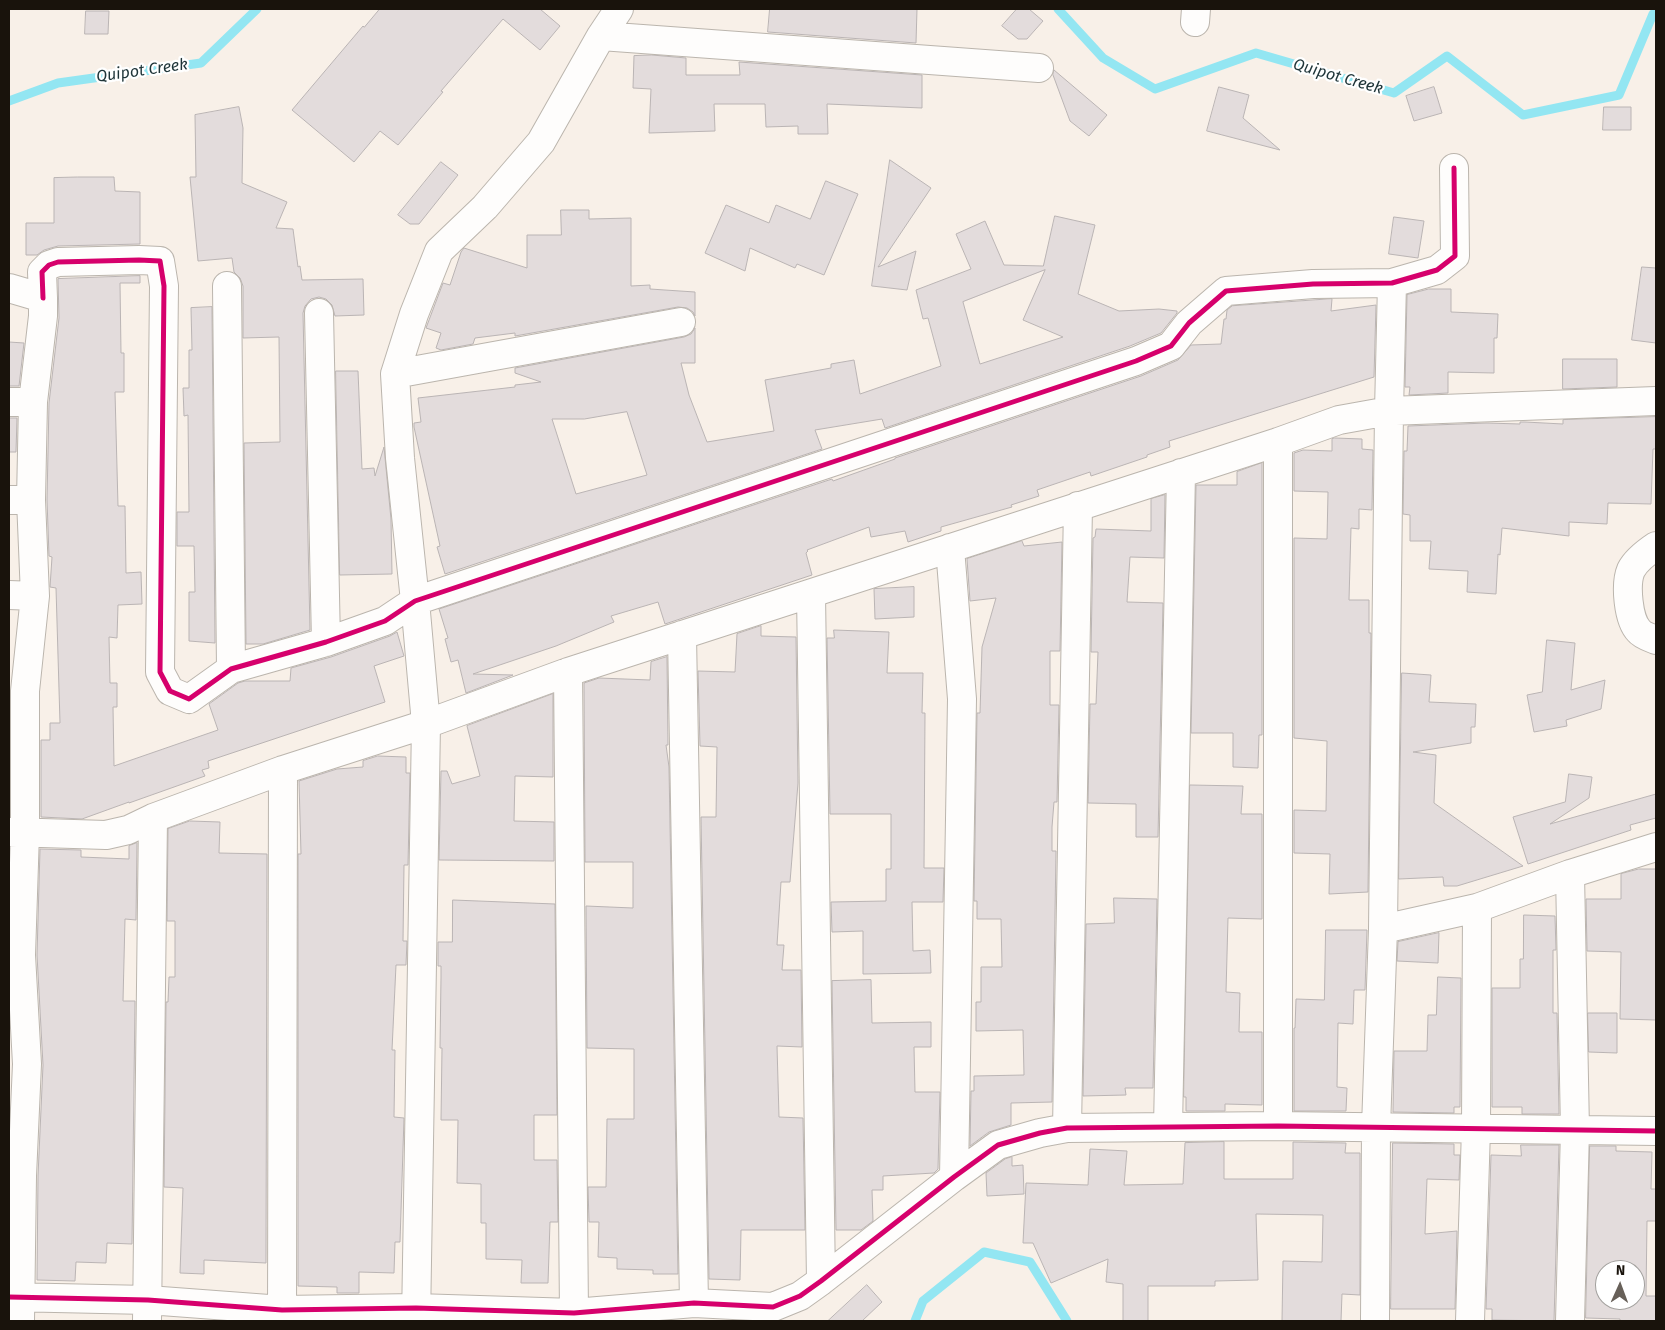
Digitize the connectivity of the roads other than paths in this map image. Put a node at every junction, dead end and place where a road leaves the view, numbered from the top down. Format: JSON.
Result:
{"nodes":[{"id":1,"x":619,"y":9,"type":"edge"},
{"id":2,"x":601,"y":36,"type":"junction"},
{"id":3,"x":1039,"y":68,"type":"dead end"},
{"id":4,"x":1454,"y":168,"type":"dead end"},
{"id":5,"x":1392,"y":283,"type":"junction"},
{"id":6,"x":226,"y":286,"type":"dead end"},
{"id":7,"x":9,"y":288,"type":"edge"},
{"id":8,"x":43,"y":298,"type":"junction"},
{"id":9,"x":319,"y":313,"type":"dead end"},
{"id":10,"x":680,"y":322,"type":"dead end"},
{"id":11,"x":395,"y":374,"type":"junction"},
{"id":12,"x":1656,"y":401,"type":"edge"},
{"id":13,"x":21,"y":402,"type":"edge"},
{"id":14,"x":1389,"y":411,"type":"junction"},
{"id":15,"x":1278,"y":442,"type":"junction"},
{"id":16,"x":1181,"y":473,"type":"junction"},
{"id":17,"x":20,"y":500,"type":"edge"},
{"id":18,"x":1078,"y":506,"type":"junction"},
{"id":19,"x":1656,"y":546,"type":"edge"},
{"id":20,"x":950,"y":548,"type":"junction"},
{"id":21,"x":810,"y":594,"type":"junction"},
{"id":22,"x":22,"y":596,"type":"edge"},
{"id":23,"x":415,"y":601,"type":"junction"},
{"id":24,"x":682,"y":635,"type":"junction"},
{"id":25,"x":1656,"y":640,"type":"edge"},
{"id":26,"x":326,"y":642,"type":"junction"},
{"id":27,"x":232,"y":669,"type":"junction"},
{"id":28,"x":568,"y":672,"type":"junction"},
{"id":29,"x":17,"y":691,"type":"edge"},
{"id":30,"x":426,"y":724,"type":"junction"},
{"id":31,"x":282,"y":770,"type":"junction"},
{"id":32,"x":153,"y":818,"type":"junction"},
{"id":33,"x":17,"y":833,"type":"edge"},
{"id":34,"x":1656,"y":847,"type":"edge"},
{"id":35,"x":1570,"y":874,"type":"junction"},
{"id":36,"x":1477,"y":908,"type":"junction"},
{"id":37,"x":1383,"y":929,"type":"junction"},
{"id":38,"x":15,"y":955,"type":"edge"},
{"id":39,"x":18,"y":1064,"type":"edge"},
{"id":40,"x":1278,"y":1126,"type":"junction"},
{"id":41,"x":1168,"y":1127,"type":"junction"},
{"id":42,"x":1376,"y":1127,"type":"junction"},
{"id":43,"x":1067,"y":1128,"type":"junction"},
{"id":44,"x":1476,"y":1129,"type":"junction"},
{"id":45,"x":1575,"y":1130,"type":"junction"},
{"id":46,"x":1656,"y":1131,"type":"edge"},
{"id":47,"x":15,"y":1176,"type":"edge"},
{"id":48,"x":954,"y":1177,"type":"junction"},
{"id":49,"x":821,"y":1281,"type":"junction"},
{"id":50,"x":694,"y":1303,"type":"junction"},
{"id":51,"x":16,"y":1305,"type":"edge"},
{"id":52,"x":148,"y":1311,"type":"edge"},
{"id":53,"x":574,"y":1313,"type":"junction"},
{"id":54,"x":416,"y":1315,"type":"edge"},
{"id":55,"x":282,"y":1316,"type":"edge"},
{"id":56,"x":1375,"y":1321,"type":"edge"},
{"id":57,"x":1470,"y":1321,"type":"edge"},
{"id":58,"x":1570,"y":1321,"type":"edge"}],
"edges":[{"from":1,"to":2,"type":"street"},
{"from":2,"to":3,"type":"street"},
{"from":2,"to":11,"type":"street"},
{"from":4,"to":5,"type":"street"},
{"from":5,"to":14,"type":"street"},
{"from":5,"to":23,"type":"street"},
{"from":6,"to":27,"type":"street"},
{"from":7,"to":8,"type":"street"},
{"from":8,"to":13,"type":"street"},
{"from":8,"to":27,"type":"street"},
{"from":9,"to":26,"type":"street"},
{"from":10,"to":11,"type":"street"},
{"from":11,"to":23,"type":"street"},
{"from":12,"to":14,"type":"street"},
{"from":13,"to":17,"type":"street"},
{"from":14,"to":15,"type":"street"},
{"from":14,"to":37,"type":"street"},
{"from":15,"to":16,"type":"street"},
{"from":15,"to":40,"type":"street"},
{"from":16,"to":18,"type":"street"},
{"from":16,"to":41,"type":"street"},
{"from":17,"to":22,"type":"street"},
{"from":18,"to":20,"type":"street"},
{"from":18,"to":43,"type":"street"},
{"from":19,"to":25,"type":"street"},
{"from":20,"to":21,"type":"street"},
{"from":20,"to":48,"type":"street"},
{"from":21,"to":24,"type":"street"},
{"from":21,"to":49,"type":"street"},
{"from":22,"to":29,"type":"street"},
{"from":23,"to":26,"type":"street"},
{"from":23,"to":30,"type":"street"},
{"from":24,"to":28,"type":"street"},
{"from":24,"to":50,"type":"street"},
{"from":26,"to":27,"type":"street"},
{"from":28,"to":30,"type":"street"},
{"from":28,"to":53,"type":"street"},
{"from":29,"to":33,"type":"street"},
{"from":30,"to":31,"type":"street"},
{"from":30,"to":54,"type":"street"},
{"from":31,"to":32,"type":"street"},
{"from":31,"to":55,"type":"street"},
{"from":32,"to":33,"type":"street"},
{"from":32,"to":52,"type":"street"},
{"from":33,"to":38,"type":"street"},
{"from":34,"to":35,"type":"street"},
{"from":35,"to":36,"type":"street"},
{"from":35,"to":45,"type":"street"},
{"from":36,"to":37,"type":"street"},
{"from":36,"to":44,"type":"street"},
{"from":37,"to":42,"type":"street"},
{"from":38,"to":39,"type":"street"},
{"from":39,"to":47,"type":"street"},
{"from":40,"to":41,"type":"street"},
{"from":40,"to":42,"type":"street"},
{"from":41,"to":43,"type":"street"},
{"from":42,"to":44,"type":"street"},
{"from":42,"to":56,"type":"street"},
{"from":43,"to":48,"type":"street"},
{"from":44,"to":45,"type":"street"},
{"from":44,"to":57,"type":"street"},
{"from":45,"to":46,"type":"street"},
{"from":45,"to":58,"type":"street"},
{"from":47,"to":51,"type":"street"},
{"from":48,"to":49,"type":"street"},
{"from":49,"to":50,"type":"street"},
{"from":50,"to":53,"type":"street"},
{"from":51,"to":52,"type":"street"},
{"from":52,"to":55,"type":"street"},
{"from":53,"to":54,"type":"street"},
{"from":54,"to":55,"type":"street"}]}
